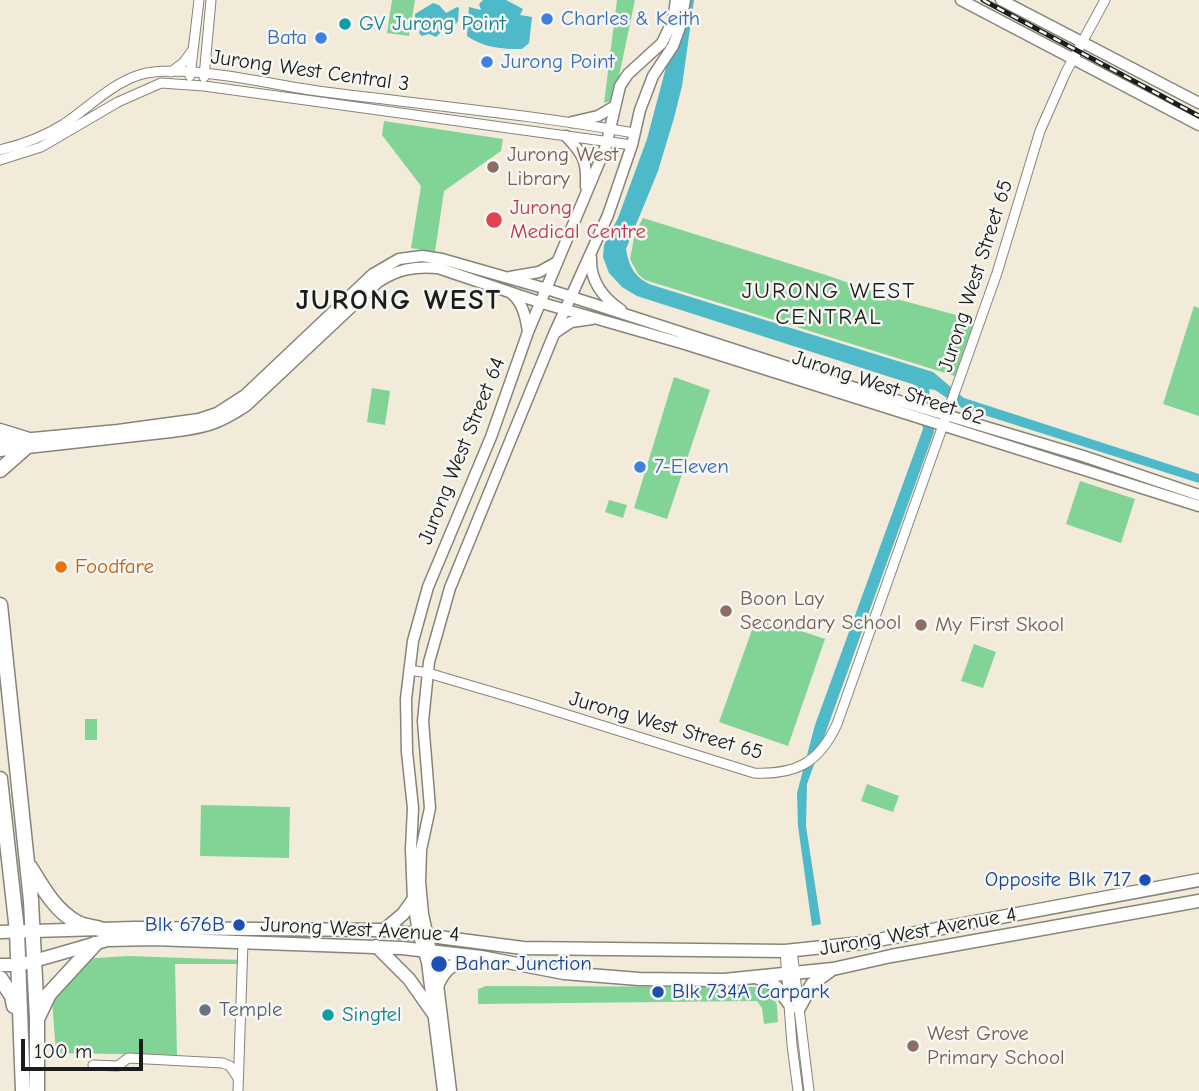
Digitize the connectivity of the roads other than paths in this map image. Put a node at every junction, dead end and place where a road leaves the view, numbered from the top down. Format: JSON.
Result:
{"nodes":[{"id":1,"x":199,"y":0,"type":"edge"},
{"id":2,"x":211,"y":0,"type":"edge"},
{"id":3,"x":676,"y":0,"type":"edge"},
{"id":4,"x":685,"y":0,"type":"edge"},
{"id":5,"x":961,"y":0,"type":"edge"},
{"id":6,"x":1001,"y":0,"type":"edge"},
{"id":7,"x":1105,"y":0,"type":"edge"},
{"id":8,"x":1083,"y":41,"type":"junction"},
{"id":9,"x":193,"y":49,"type":"junction"},
{"id":10,"x":1074,"y":58,"type":"junction"},
{"id":11,"x":171,"y":72,"type":"junction"},
{"id":12,"x":190,"y":73,"type":"junction"},
{"id":13,"x":205,"y":74,"type":"junction"},
{"id":14,"x":188,"y":85,"type":"junction"},
{"id":15,"x":204,"y":86,"type":"junction"},
{"id":16,"x":1199,"y":103,"type":"edge"},
{"id":17,"x":615,"y":106,"type":"junction"},
{"id":18,"x":572,"y":122,"type":"junction"},
{"id":19,"x":1199,"y":125,"type":"edge"},
{"id":20,"x":610,"y":128,"type":"junction"},
{"id":21,"x":634,"y":133,"type":"junction"},
{"id":22,"x":566,"y":136,"type":"junction"},
{"id":23,"x":607,"y":142,"type":"junction"},
{"id":24,"x":632,"y":145,"type":"junction"},
{"id":25,"x":0,"y":150,"type":"edge"},
{"id":26,"x":0,"y":160,"type":"edge"},
{"id":27,"x":586,"y":197,"type":"junction"},
{"id":28,"x":591,"y":249,"type":"junction"},
{"id":29,"x":558,"y":262,"type":"junction"},
{"id":30,"x":506,"y":284,"type":"junction"},
{"id":31,"x":548,"y":289,"type":"junction"},
{"id":32,"x":570,"y":298,"type":"junction"},
{"id":33,"x":542,"y":303,"type":"junction"},
{"id":34,"x":565,"y":310,"type":"junction"},
{"id":35,"x":630,"y":315,"type":"junction"},
{"id":36,"x":598,"y":319,"type":"junction"},
{"id":37,"x":528,"y":332,"type":"junction"},
{"id":38,"x":554,"y":334,"type":"junction"},
{"id":39,"x":945,"y":421,"type":"junction"},
{"id":40,"x":0,"y":431,"type":"edge"},
{"id":41,"x":0,"y":441,"type":"edge"},
{"id":42,"x":25,"y":444,"type":"junction"},
{"id":43,"x":0,"y":451,"type":"edge"},
{"id":44,"x":0,"y":470,"type":"edge"},
{"id":45,"x":1199,"y":495,"type":"edge"},
{"id":46,"x":1199,"y":506,"type":"edge"},
{"id":47,"x":0,"y":606,"type":"edge"},
{"id":48,"x":409,"y":670,"type":"junction"},
{"id":49,"x":428,"y":673,"type":"junction"},
{"id":50,"x":0,"y":779,"type":"edge"},
{"id":51,"x":7,"y":853,"type":"junction"},
{"id":52,"x":26,"y":860,"type":"junction"},
{"id":53,"x":0,"y":871,"type":"edge"},
{"id":54,"x":1199,"y":880,"type":"edge"},
{"id":55,"x":413,"y":900,"type":"junction"},
{"id":56,"x":1199,"y":901,"type":"edge"},
{"id":57,"x":33,"y":929,"type":"junction"},
{"id":58,"x":100,"y":929,"type":"junction"},
{"id":59,"x":16,"y":930,"type":"junction"},
{"id":60,"x":384,"y":930,"type":"junction"},
{"id":61,"x":0,"y":932,"type":"edge"},
{"id":62,"x":422,"y":934,"type":"junction"},
{"id":63,"x":243,"y":942,"type":"junction"},
{"id":64,"x":95,"y":944,"type":"junction"},
{"id":65,"x":376,"y":946,"type":"junction"},
{"id":66,"x":426,"y":950,"type":"junction"},
{"id":67,"x":789,"y":951,"type":"junction"},
{"id":68,"x":481,"y":957,"type":"junction"},
{"id":69,"x":34,"y":961,"type":"junction"},
{"id":70,"x":0,"y":965,"type":"edge"},
{"id":71,"x":18,"y":965,"type":"junction"},
{"id":72,"x":834,"y":969,"type":"junction"},
{"id":73,"x":791,"y":973,"type":"junction"},
{"id":74,"x":0,"y":978,"type":"edge"},
{"id":75,"x":757,"y":978,"type":"junction"},
{"id":76,"x":438,"y":984,"type":"junction"},
{"id":77,"x":794,"y":1005,"type":"junction"},
{"id":78,"x":433,"y":1013,"type":"junction"},
{"id":79,"x":37,"y":1018,"type":"junction"},
{"id":80,"x":21,"y":1038,"type":"junction"},
{"id":81,"x":93,"y":1065,"type":"dead end"},
{"id":82,"x":238,"y":1078,"type":"junction"},
{"id":83,"x":23,"y":1091,"type":"edge"},
{"id":84,"x":37,"y":1091,"type":"edge"},
{"id":85,"x":238,"y":1091,"type":"edge"},
{"id":86,"x":443,"y":1091,"type":"edge"},
{"id":87,"x":451,"y":1091,"type":"edge"},
{"id":88,"x":798,"y":1091,"type":"edge"},
{"id":89,"x":809,"y":1091,"type":"edge"}],
"edges":[{"from":1,"to":9,"type":"street"},
{"from":2,"to":13,"type":"street"},
{"from":3,"to":17,"type":"street","name":"Jurong West Street 64"},
{"from":4,"to":21,"type":"street","name":"Jurong West Street 64"},
{"from":5,"to":10,"type":"street"},
{"from":6,"to":8,"type":"street"},
{"from":7,"to":8,"type":"street","name":"Jurong West Street 65"},
{"from":8,"to":10,"type":"street","name":"Jurong West Street 65"},
{"from":8,"to":16,"type":"street"},
{"from":9,"to":11,"type":"street"},
{"from":9,"to":12,"type":"street"},
{"from":10,"to":19,"type":"street"},
{"from":10,"to":39,"type":"street","name":"Jurong West Street 65"},
{"from":11,"to":12,"type":"street","name":"Jurong West Central 3"},
{"from":11,"to":25,"type":"street","name":"Jurong West Central 3"},
{"from":12,"to":13,"type":"street","name":"Jurong West Central 3"},
{"from":12,"to":14,"type":"street"},
{"from":13,"to":15,"type":"street"},
{"from":13,"to":18,"type":"street","name":"Jurong West Central 3"},
{"from":14,"to":15,"type":"street","name":"Jurong West Central 3"},
{"from":14,"to":26,"type":"street","name":"Jurong West Central 3"},
{"from":15,"to":22,"type":"street","name":"Jurong West Central 3"},
{"from":17,"to":18,"type":"street"},
{"from":17,"to":20,"type":"street","name":"Jurong West Street 64"},
{"from":18,"to":20,"type":"street","name":"Jurong West Central 3"},
{"from":20,"to":21,"type":"street","name":"Jurong West Central 3"},
{"from":20,"to":23,"type":"street","name":"Jurong West Street 64"},
{"from":21,"to":24,"type":"street","name":"Jurong West Street 64"},
{"from":22,"to":23,"type":"street","name":"Jurong West Central 3"},
{"from":22,"to":27,"type":"street"},
{"from":23,"to":24,"type":"street","name":"Jurong West Central 3"},
{"from":23,"to":27,"type":"street","name":"Jurong West Street 64"},
{"from":24,"to":28,"type":"street","name":"Jurong West Street 64"},
{"from":27,"to":29,"type":"street","name":"Jurong West Street 64"},
{"from":28,"to":32,"type":"street","name":"Jurong West Street 64"},
{"from":28,"to":35,"type":"street"},
{"from":29,"to":30,"type":"street"},
{"from":29,"to":31,"type":"street","name":"Jurong West Street 64"},
{"from":30,"to":31,"type":"street","name":"Jurong West Street 62"},
{"from":30,"to":33,"type":"street","name":"Jurong West Street 62"},
{"from":30,"to":37,"type":"street"},
{"from":30,"to":42,"type":"street"},
{"from":31,"to":32,"type":"street","name":"Jurong West Street 62"},
{"from":31,"to":33,"type":"street","name":"Jurong West Street 64"},
{"from":32,"to":34,"type":"street","name":"Jurong West Street 64"},
{"from":32,"to":35,"type":"street","name":"Jurong West Street 62"},
{"from":33,"to":34,"type":"street","name":"Jurong West Street 62"},
{"from":33,"to":37,"type":"street","name":"Jurong West Street 64"},
{"from":34,"to":36,"type":"street","name":"Jurong West Street 62"},
{"from":34,"to":38,"type":"street","name":"Jurong West Street 64"},
{"from":35,"to":39,"type":"street","name":"Jurong West Street 62"},
{"from":36,"to":38,"type":"street"},
{"from":36,"to":39,"type":"street","name":"Jurong West Street 62"},
{"from":37,"to":48,"type":"street","name":"Jurong West Street 64"},
{"from":38,"to":49,"type":"street","name":"Jurong West Street 64"},
{"from":39,"to":45,"type":"street","name":"Jurong West Street 62"},
{"from":39,"to":46,"type":"street","name":"Jurong West Street 62"},
{"from":39,"to":49,"type":"street","name":"Jurong West Street 65"},
{"from":40,"to":42,"type":"main road"},
{"from":41,"to":42,"type":"street"},
{"from":42,"to":43,"type":"street"},
{"from":42,"to":44,"type":"main road"},
{"from":47,"to":52,"type":"main road"},
{"from":48,"to":49,"type":"street","name":"Jurong West Street 65"},
{"from":48,"to":55,"type":"street","name":"Jurong West Street 64"},
{"from":49,"to":62,"type":"street","name":"Jurong West Street 64"},
{"from":50,"to":51,"type":"main road"},
{"from":51,"to":53,"type":"main road"},
{"from":51,"to":59,"type":"main road"},
{"from":52,"to":57,"type":"main road"},
{"from":52,"to":58,"type":"main road"},
{"from":54,"to":67,"type":"main road","name":"Jurong West Avenue 4"},
{"from":55,"to":60,"type":"main road"},
{"from":55,"to":62,"type":"street","name":"Jurong West Street 64"},
{"from":56,"to":72,"type":"main road","name":"Jurong West Avenue 4"},
{"from":57,"to":58,"type":"main road","name":"Jurong West Avenue 4"},
{"from":57,"to":59,"type":"main road","name":"Jurong West Avenue 4"},
{"from":57,"to":69,"type":"main road"},
{"from":58,"to":60,"type":"main road","name":"Jurong West Avenue 4"},
{"from":59,"to":61,"type":"main road","name":"Jurong West Avenue 4"},
{"from":59,"to":71,"type":"main road"},
{"from":60,"to":62,"type":"main road","name":"Jurong West Avenue 4"},
{"from":62,"to":66,"type":"street","name":"Jurong West Street 64"},
{"from":62,"to":67,"type":"main road","name":"Jurong West Avenue 4"},
{"from":63,"to":64,"type":"main road","name":"Jurong West Avenue 4"},
{"from":63,"to":65,"type":"main road","name":"Jurong West Avenue 4"},
{"from":63,"to":82,"type":"street"},
{"from":64,"to":69,"type":"main road","name":"Jurong West Avenue 4"},
{"from":64,"to":79,"type":"main road"},
{"from":65,"to":66,"type":"main road","name":"Jurong West Avenue 4"},
{"from":65,"to":78,"type":"main road"},
{"from":66,"to":68,"type":"main road","name":"Jurong West Avenue 4"},
{"from":66,"to":76,"type":"street"},
{"from":66,"to":78,"type":"street"},
{"from":67,"to":73,"type":"street"},
{"from":68,"to":75,"type":"main road","name":"Jurong West Avenue 4"},
{"from":68,"to":76,"type":"main road"},
{"from":69,"to":71,"type":"main road","name":"Jurong West Avenue 4"},
{"from":69,"to":79,"type":"main road"},
{"from":70,"to":71,"type":"main road","name":"Jurong West Avenue 4"},
{"from":71,"to":80,"type":"main road"},
{"from":72,"to":73,"type":"main road","name":"Jurong West Avenue 4"},
{"from":72,"to":77,"type":"main road"},
{"from":73,"to":75,"type":"main road","name":"Jurong West Avenue 4"},
{"from":73,"to":77,"type":"street"},
{"from":74,"to":80,"type":"main road"},
{"from":75,"to":77,"type":"main road"},
{"from":76,"to":87,"type":"street"},
{"from":77,"to":88,"type":"street"},
{"from":77,"to":89,"type":"street"},
{"from":78,"to":86,"type":"street"},
{"from":79,"to":84,"type":"main road"},
{"from":80,"to":83,"type":"main road"},
{"from":81,"to":82,"type":"street"},
{"from":82,"to":85,"type":"street"}]}
